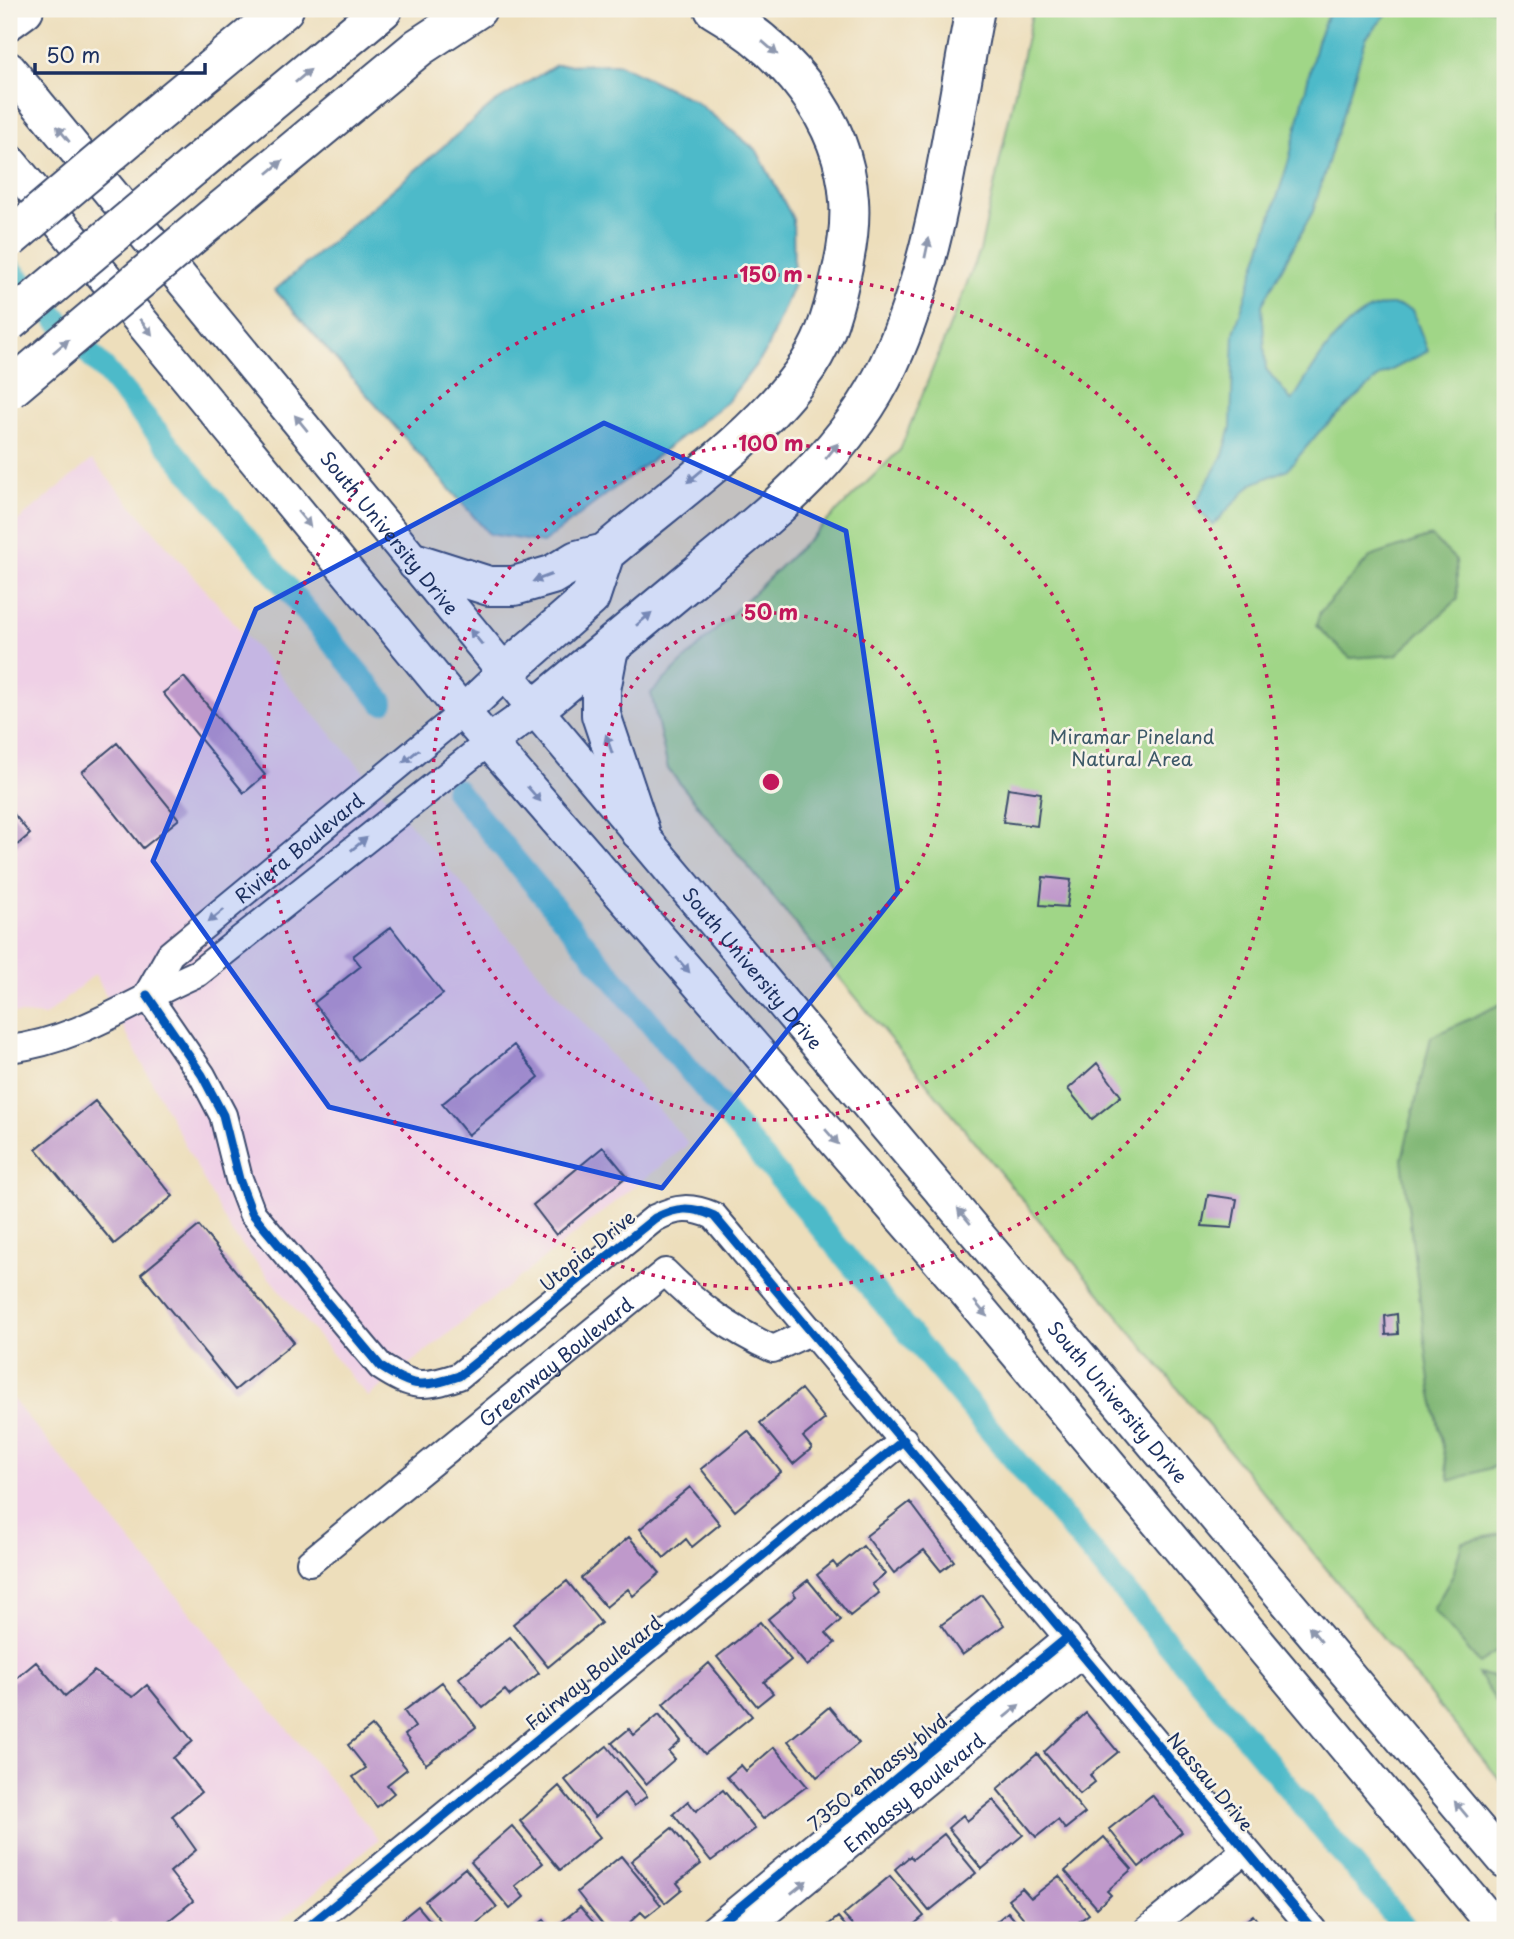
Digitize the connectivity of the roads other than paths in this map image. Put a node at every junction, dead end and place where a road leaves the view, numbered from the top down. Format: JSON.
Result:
{"nodes":[{"id":1,"x":24,"y":9,"type":"edge"},
{"id":2,"x":284,"y":9,"type":"edge"},
{"id":3,"x":383,"y":9,"type":"edge"},
{"id":4,"x":477,"y":9,"type":"edge"},
{"id":5,"x":714,"y":9,"type":"edge"},
{"id":6,"x":975,"y":9,"type":"edge"},
{"id":7,"x":9,"y":20,"type":"edge"},
{"id":8,"x":9,"y":69,"type":"edge"},
{"id":9,"x":9,"y":160,"type":"edge"},
{"id":10,"x":9,"y":239,"type":"edge"},
{"id":11,"x":9,"y":321,"type":"edge"},
{"id":12,"x":9,"y":390,"type":"edge"},
{"id":13,"x":605,"y":553,"type":"junction"},
{"id":14,"x":416,"y":563,"type":"junction"},
{"id":15,"x":610,"y":648,"type":"junction"},
{"id":16,"x":505,"y":672,"type":"junction"},
{"id":17,"x":535,"y":709,"type":"junction"},
{"id":18,"x":463,"y":712,"type":"junction"},
{"id":19,"x":489,"y":742,"type":"junction"},
{"id":20,"x":640,"y":831,"type":"junction"},
{"id":21,"x":147,"y":995,"type":"junction"},
{"id":22,"x":9,"y":1049,"type":"edge"},
{"id":23,"x":812,"y":1331,"type":"junction"},
{"id":24,"x":904,"y":1440,"type":"junction"},
{"id":25,"x":310,"y":1562,"type":"dead end"},
{"id":26,"x":1075,"y":1645,"type":"junction"},
{"id":27,"x":1245,"y":1850,"type":"junction"},
{"id":28,"x":1505,"y":1861,"type":"edge"},
{"id":29,"x":304,"y":1930,"type":"edge"},
{"id":30,"x":712,"y":1930,"type":"edge"},
{"id":31,"x":746,"y":1930,"type":"edge"},
{"id":32,"x":1147,"y":1930,"type":"edge"},
{"id":33,"x":1313,"y":1930,"type":"edge"},
{"id":34,"x":1498,"y":1930,"type":"edge"}],
"edges":[{"from":1,"to":7,"type":"highway"},
{"from":2,"to":10,"type":"highway","bridge":true},
{"from":11,"to":3,"type":"highway","one_way":true,"bridge":true},
{"from":12,"to":4,"type":"highway","one_way":true,"bridge":true},
{"from":5,"to":13,"type":"highway","one_way":true},
{"from":15,"to":6,"type":"highway","one_way":true},
{"from":14,"to":8,"type":"main road","name":"South University Drive","one_way":true},
{"from":9,"to":18,"type":"main road","one_way":true},
{"from":13,"to":14,"type":"highway","one_way":true},
{"from":13,"to":16,"type":"highway"},
{"from":16,"to":14,"type":"main road","name":"South University Drive","one_way":true},
{"from":15,"to":17,"type":"highway"},
{"from":20,"to":15,"type":"highway","one_way":true},
{"from":16,"to":17,"type":"main road","name":"South University Drive"},
{"from":16,"to":18,"type":"main road"},
{"from":17,"to":19,"type":"main road"},
{"from":17,"to":20,"type":"main road","name":"South University Drive"},
{"from":18,"to":19,"type":"main road"},
{"from":18,"to":21,"type":"street","name":"Riviera Boulevard","one_way":true},
{"from":21,"to":19,"type":"street","name":"Riviera Boulevard","one_way":true},
{"from":19,"to":34,"type":"main road","one_way":true},
{"from":28,"to":20,"type":"main road","name":"South University Drive","one_way":true},
{"from":21,"to":22,"type":"street","name":"Riviera Boulevard"},
{"from":21,"to":23,"type":"street","name":"Utopia Drive"},
{"from":23,"to":24,"type":"street","name":"Utopia Drive"},
{"from":23,"to":25,"type":"street","name":"Greenway Boulevard"},
{"from":24,"to":26,"type":"street","name":"Utopia Drive"},
{"from":24,"to":29,"type":"street","name":"Fairway Boulevard"},
{"from":26,"to":27,"type":"street","name":"Nassau Drive"},
{"from":26,"to":30,"type":"street","name":"7350 embassy blvd."},
{"from":31,"to":26,"type":"street","name":"Embassy Boulevard","one_way":true},
{"from":27,"to":32,"type":"street"},
{"from":27,"to":33,"type":"street","name":"Nassau Drive"}]}
